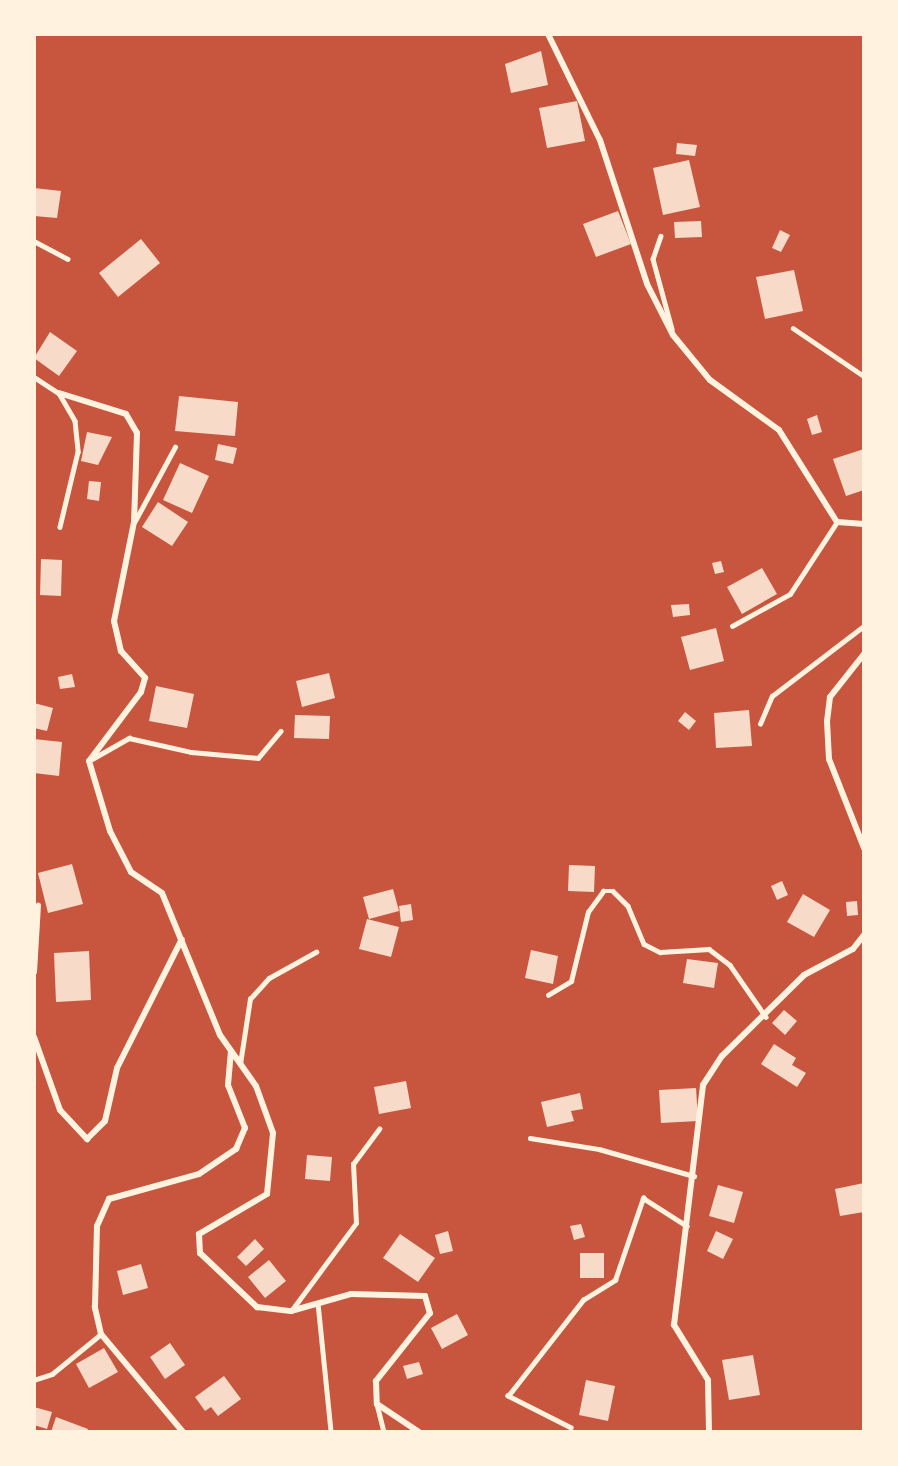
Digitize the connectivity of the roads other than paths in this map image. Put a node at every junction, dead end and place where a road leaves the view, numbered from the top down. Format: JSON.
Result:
{"nodes":[{"id":1,"x":548,"y":34,"type":"edge"},
{"id":2,"x":661,"y":236,"type":"dead end"},
{"id":3,"x":34,"y":241,"type":"edge"},
{"id":4,"x":68,"y":259,"type":"dead end"},
{"id":5,"x":793,"y":328,"type":"dead end"},
{"id":6,"x":673,"y":335,"type":"junction"},
{"id":7,"x":34,"y":376,"type":"edge"},
{"id":8,"x":864,"y":376,"type":"edge"},
{"id":9,"x":59,"y":393,"type":"junction"},
{"id":10,"x":175,"y":447,"type":"dead end"},
{"id":11,"x":134,"y":522,"type":"junction"},
{"id":12,"x":837,"y":522,"type":"junction"},
{"id":13,"x":864,"y":525,"type":"edge"},
{"id":14,"x":60,"y":527,"type":"dead end"},
{"id":15,"x":732,"y":626,"type":"dead end"},
{"id":16,"x":864,"y":626,"type":"edge"},
{"id":17,"x":864,"y":654,"type":"edge"},
{"id":18,"x":760,"y":724,"type":"dead end"},
{"id":19,"x":282,"y":730,"type":"dead end"},
{"id":20,"x":90,"y":761,"type":"junction"},
{"id":21,"x":864,"y":848,"type":"edge"},
{"id":22,"x":38,"y":905,"type":"dead end"},
{"id":23,"x":864,"y":935,"type":"edge"},
{"id":24,"x":182,"y":939,"type":"junction"},
{"id":25,"x":316,"y":952,"type":"dead end"},
{"id":26,"x":34,"y":972,"type":"edge"},
{"id":27,"x":548,"y":995,"type":"dead end"},
{"id":28,"x":766,"y":1017,"type":"junction"},
{"id":29,"x":34,"y":1037,"type":"edge"},
{"id":30,"x":231,"y":1051,"type":"junction"},
{"id":31,"x":240,"y":1064,"type":"junction"},
{"id":32,"x":379,"y":1129,"type":"dead end"},
{"id":33,"x":530,"y":1138,"type":"dead end"},
{"id":34,"x":694,"y":1176,"type":"junction"},
{"id":35,"x":687,"y":1226,"type":"junction"},
{"id":36,"x":318,"y":1303,"type":"junction"},
{"id":37,"x":291,"y":1311,"type":"junction"},
{"id":38,"x":101,"y":1334,"type":"junction"},
{"id":39,"x":34,"y":1380,"type":"edge"},
{"id":40,"x":377,"y":1404,"type":"junction"},
{"id":41,"x":571,"y":1428,"type":"dead end"},
{"id":42,"x":183,"y":1431,"type":"edge"},
{"id":43,"x":331,"y":1431,"type":"edge"},
{"id":44,"x":384,"y":1431,"type":"edge"},
{"id":45,"x":419,"y":1431,"type":"edge"},
{"id":46,"x":709,"y":1431,"type":"edge"}],
"edges":[{"from":1,"to":6,"type":"street"},
{"from":2,"to":6,"type":"lane"},
{"from":3,"to":4,"type":"lane"},
{"from":5,"to":8,"type":"lane"},
{"from":6,"to":12,"type":"street"},
{"from":7,"to":9,"type":"lane"},
{"from":9,"to":11,"type":"street"},
{"from":9,"to":14,"type":"lane"},
{"from":10,"to":11,"type":"lane"},
{"from":11,"to":20,"type":"street"},
{"from":12,"to":13,"type":"street"},
{"from":12,"to":15,"type":"lane"},
{"from":16,"to":18,"type":"lane"},
{"from":17,"to":21,"type":"street"},
{"from":19,"to":20,"type":"lane"},
{"from":20,"to":24,"type":"street"},
{"from":22,"to":26,"type":"lane"},
{"from":23,"to":28,"type":"street"},
{"from":24,"to":29,"type":"street"},
{"from":24,"to":30,"type":"street"},
{"from":25,"to":31,"type":"lane"},
{"from":27,"to":28,"type":"lane"},
{"from":28,"to":34,"type":"street"},
{"from":30,"to":31,"type":"street"},
{"from":30,"to":38,"type":"street"},
{"from":31,"to":37,"type":"street"},
{"from":32,"to":37,"type":"lane"},
{"from":33,"to":34,"type":"lane"},
{"from":34,"to":35,"type":"street"},
{"from":35,"to":41,"type":"lane"},
{"from":35,"to":46,"type":"street"},
{"from":36,"to":37,"type":"street"},
{"from":36,"to":40,"type":"street"},
{"from":36,"to":43,"type":"lane"},
{"from":38,"to":39,"type":"lane"},
{"from":38,"to":42,"type":"street"},
{"from":40,"to":44,"type":"lane"},
{"from":40,"to":45,"type":"street"}]}
